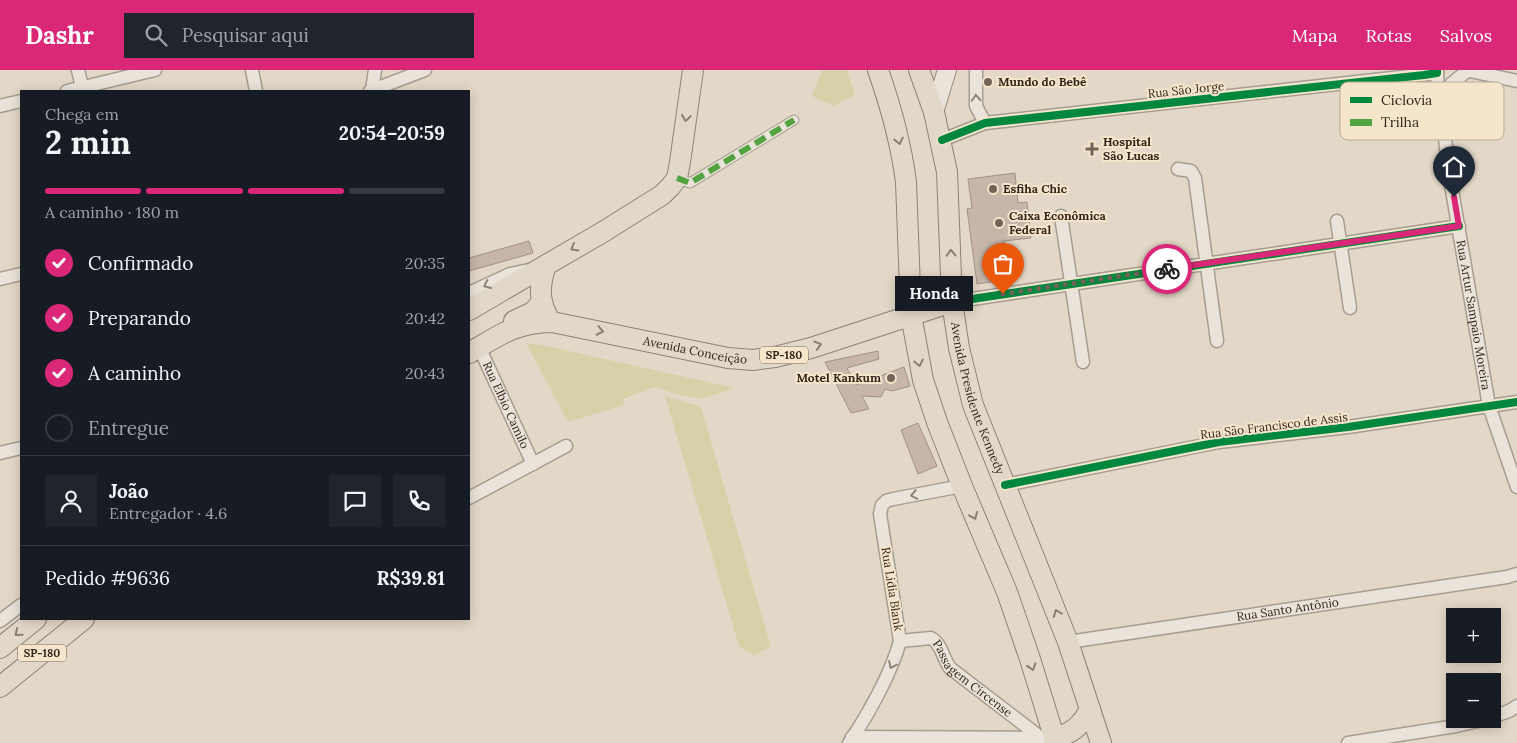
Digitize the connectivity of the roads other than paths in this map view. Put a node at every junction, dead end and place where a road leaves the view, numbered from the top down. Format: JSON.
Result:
{"nodes":[{"id":1,"x":78,"y":70,"type":"edge"},
{"id":2,"x":155,"y":70,"type":"edge"},
{"id":3,"x":252,"y":70,"type":"edge"},
{"id":4,"x":375,"y":70,"type":"edge"},
{"id":5,"x":425,"y":70,"type":"edge"},
{"id":6,"x":693,"y":70,"type":"edge"},
{"id":7,"x":878,"y":70,"type":"edge"},
{"id":8,"x":919,"y":70,"type":"edge"},
{"id":9,"x":947,"y":70,"type":"edge"},
{"id":10,"x":976,"y":70,"type":"edge"},
{"id":11,"x":1466,"y":71,"type":"edge"},
{"id":12,"x":1437,"y":72,"type":"edge"},
{"id":13,"x":1517,"y":81,"type":"edge"},
{"id":14,"x":1348,"y":82,"type":"edge"},
{"id":15,"x":1453,"y":82,"type":"edge"},
{"id":16,"x":1340,"y":83,"type":"edge"},
{"id":17,"x":83,"y":90,"type":"edge"},
{"id":18,"x":256,"y":90,"type":"edge"},
{"id":19,"x":371,"y":90,"type":"edge"},
{"id":20,"x":374,"y":90,"type":"edge"},
{"id":21,"x":20,"y":101,"type":"edge"},
{"id":22,"x":0,"y":106,"type":"edge"},
{"id":23,"x":934,"y":112,"type":"junction"},
{"id":24,"x":794,"y":120,"type":"dead end"},
{"id":25,"x":985,"y":123,"type":"junction"},
{"id":26,"x":942,"y":140,"type":"junction"},
{"id":27,"x":1445,"y":140,"type":"edge"},
{"id":28,"x":1178,"y":169,"type":"dead end"},
{"id":29,"x":677,"y":178,"type":"junction"},
{"id":30,"x":1061,"y":216,"type":"dead end"},
{"id":31,"x":1337,"y":221,"type":"dead end"},
{"id":32,"x":1459,"y":226,"type":"junction"},
{"id":33,"x":1341,"y":244,"type":"junction"},
{"id":34,"x":1206,"y":264,"type":"junction"},
{"id":35,"x":542,"y":267,"type":"junction"},
{"id":36,"x":20,"y":274,"type":"edge"},
{"id":37,"x":0,"y":279,"type":"edge"},
{"id":38,"x":1072,"y":284,"type":"junction"},
{"id":39,"x":470,"y":293,"type":"edge"},
{"id":40,"x":952,"y":302,"type":"junction"},
{"id":41,"x":541,"y":303,"type":"junction"},
{"id":42,"x":1350,"y":308,"type":"dead end"},
{"id":43,"x":470,"y":309,"type":"edge"},
{"id":44,"x":911,"y":315,"type":"junction"},
{"id":45,"x":552,"y":322,"type":"junction"},
{"id":46,"x":1217,"y":341,"type":"dead end"},
{"id":47,"x":474,"y":350,"type":"edge"},
{"id":48,"x":1083,"y":362,"type":"dead end"},
{"id":49,"x":1517,"y":402,"type":"edge"},
{"id":50,"x":1489,"y":406,"type":"junction"},
{"id":51,"x":566,"y":446,"type":"dead end"},
{"id":52,"x":20,"y":448,"type":"edge"},
{"id":53,"x":0,"y":453,"type":"edge"},
{"id":54,"x":533,"y":464,"type":"junction"},
{"id":55,"x":1005,"y":485,"type":"junction"},
{"id":56,"x":962,"y":486,"type":"junction"},
{"id":57,"x":1517,"y":487,"type":"edge"},
{"id":58,"x":470,"y":497,"type":"edge"},
{"id":59,"x":1514,"y":577,"type":"edge"},
{"id":60,"x":20,"y":606,"type":"edge"},
{"id":61,"x":35,"y":620,"type":"edge"},
{"id":62,"x":83,"y":620,"type":"edge"},
{"id":63,"x":0,"y":621,"type":"edge"},
{"id":64,"x":900,"y":641,"type":"junction"},
{"id":65,"x":1068,"y":642,"type":"junction"},
{"id":66,"x":0,"y":648,"type":"edge"},
{"id":67,"x":0,"y":687,"type":"edge"},
{"id":68,"x":1517,"y":706,"type":"edge"},
{"id":69,"x":1090,"y":708,"type":"junction"},
{"id":70,"x":1501,"y":714,"type":"edge"},
{"id":71,"x":1446,"y":728,"type":"edge"},
{"id":72,"x":1050,"y":739,"type":"edge"},
{"id":73,"x":851,"y":740,"type":"edge"},
{"id":74,"x":1101,"y":743,"type":"edge"},
{"id":75,"x":1348,"y":743,"type":"edge"}],
"edges":[{"from":1,"to":17,"type":"street"},
{"from":2,"to":17,"type":"street"},
{"from":3,"to":18,"type":"street"},
{"from":4,"to":19,"type":"street"},
{"from":5,"to":20,"type":"street"},
{"from":6,"to":29,"type":"main road","one_way":true},
{"from":7,"to":44,"type":"main road","one_way":true},
{"from":8,"to":23,"type":"main road","name":"Avenida Presidente Kennedy"},
{"from":9,"to":23,"type":"main road"},
{"from":25,"to":10,"type":"street","one_way":true},
{"from":11,"to":13,"type":"street"},
{"from":11,"to":15,"type":"street","name":"Rua Artur Sampaio Moreira"},
{"from":12,"to":14,"type":"street","name":"Rua São Jorge"},
{"from":16,"to":25,"type":"street","name":"Rua São Jorge"},
{"from":21,"to":22,"type":"street"},
{"from":23,"to":26,"type":"main road","name":"Avenida Presidente Kennedy"},
{"from":24,"to":29,"type":"street"},
{"from":25,"to":26,"type":"street","name":"Rua São Jorge"},
{"from":40,"to":26,"type":"main road","name":"Avenida Presidente Kennedy","one_way":true},
{"from":27,"to":32,"type":"street","name":"Rua Artur Sampaio Moreira"},
{"from":28,"to":34,"type":"street"},
{"from":29,"to":35,"type":"main road","one_way":true},
{"from":30,"to":38,"type":"street"},
{"from":31,"to":33,"type":"street"},
{"from":32,"to":33,"type":"street"},
{"from":32,"to":50,"type":"street","name":"Rua Artur Sampaio Moreira"},
{"from":33,"to":34,"type":"street"},
{"from":33,"to":42,"type":"street"},
{"from":34,"to":38,"type":"street"},
{"from":34,"to":46,"type":"street"},
{"from":35,"to":39,"type":"street","one_way":true},
{"from":35,"to":41,"type":"main road"},
{"from":35,"to":43,"type":"main road"},
{"from":36,"to":37,"type":"street"},
{"from":38,"to":40,"type":"street"},
{"from":38,"to":48,"type":"street"},
{"from":40,"to":44,"type":"main road","name":"Avenida Conceição","number":"SP-180"},
{"from":40,"to":55,"type":"main road","name":"Avenida Presidente Kennedy"},
{"from":41,"to":45,"type":"main road"},
{"from":41,"to":47,"type":"main road"},
{"from":45,"to":44,"type":"main road","name":"Avenida Conceição","number":"SP-180","one_way":true},
{"from":44,"to":56,"type":"main road","one_way":true},
{"from":45,"to":47,"type":"main road","name":"Avenida Conceição","number":"SP-180"},
{"from":47,"to":54,"type":"street","name":"Rua Elbio Camilo"},
{"from":49,"to":50,"type":"street","name":"Rua São Francisco de Assis"},
{"from":50,"to":55,"type":"street","name":"Rua São Francisco de Assis"},
{"from":50,"to":57,"type":"street","name":"Rua Artur Sampaio Moreira"},
{"from":51,"to":54,"type":"street","name":"Rua Elbio Camilo"},
{"from":52,"to":53,"type":"street"},
{"from":54,"to":58,"type":"street","name":"Rua Elbio Camilo"},
{"from":65,"to":55,"type":"main road","name":"Avenida Presidente Kennedy","one_way":true},
{"from":56,"to":64,"type":"street","name":"Rua Lidia Blank","one_way":true},
{"from":56,"to":72,"type":"main road","one_way":true},
{"from":59,"to":65,"type":"street","name":"Rua Santo Antônio"},
{"from":60,"to":63,"type":"street"},
{"from":61,"to":66,"type":"main road","number":"SP-180","one_way":true},
{"from":62,"to":67,"type":"main road","number":"SP-180"},
{"from":64,"to":72,"type":"street","name":"Passagem Circense"},
{"from":64,"to":73,"type":"street","name":"Rua Lidia Blank","one_way":true},
{"from":65,"to":69,"type":"main road","name":"Avenida Presidente Kennedy"},
{"from":68,"to":70,"type":"street"},
{"from":69,"to":72,"type":"main road"},
{"from":69,"to":74,"type":"main road","name":"Avenida Presidente Kennedy"},
{"from":71,"to":75,"type":"street"},
{"from":72,"to":73,"type":"street"}]}
